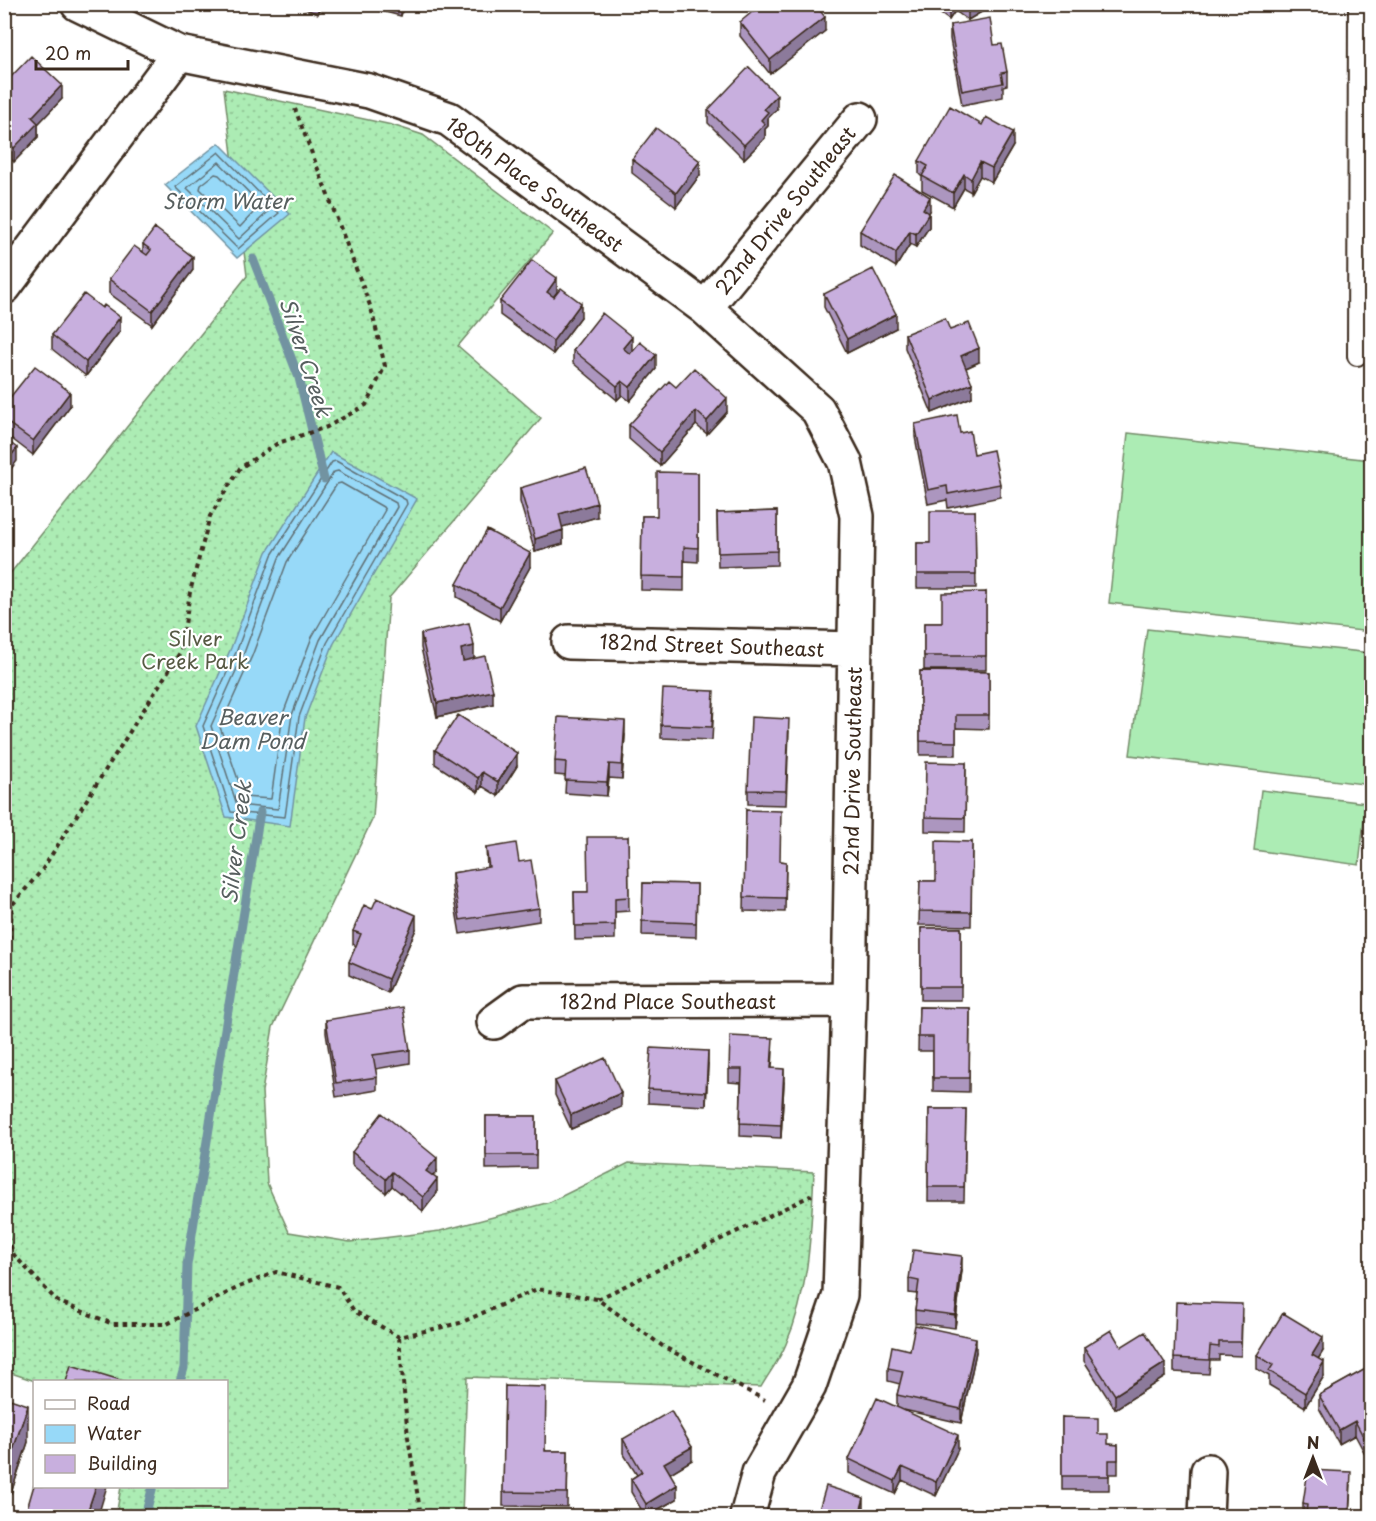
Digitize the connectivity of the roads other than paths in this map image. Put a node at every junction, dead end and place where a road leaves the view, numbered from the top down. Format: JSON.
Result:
{"nodes":[{"id":1,"x":78,"y":4,"type":"edge"},
{"id":2,"x":1358,"y":4,"type":"edge"},
{"id":3,"x":1367,"y":4,"type":"edge"},
{"id":4,"x":1371,"y":7,"type":"edge"},
{"id":5,"x":179,"y":53,"type":"junction"},
{"id":6,"x":860,"y":119,"type":"dead end"},
{"id":7,"x":9,"y":270,"type":"edge"},
{"id":8,"x":705,"y":308,"type":"junction"},
{"id":9,"x":1357,"y":356,"type":"dead end"},
{"id":10,"x":569,"y":642,"type":"dead end"},
{"id":11,"x":854,"y":649,"type":"junction"},
{"id":12,"x":849,"y":1000,"type":"junction"},
{"id":13,"x":494,"y":1022,"type":"dead end"},
{"id":14,"x":1208,"y":1471,"type":"dead end"},
{"id":15,"x":747,"y":1516,"type":"edge"},
{"id":16,"x":1206,"y":1516,"type":"edge"}],
"edges":[{"from":1,"to":5,"type":"street","name":"180th Place Southeast"},
{"from":2,"to":9,"type":"lane"},
{"from":3,"to":4,"type":"lane"},
{"from":5,"to":7,"type":"street"},
{"from":5,"to":8,"type":"street","name":"180th Place Southeast"},
{"from":6,"to":8,"type":"street","name":"22nd Drive Southeast"},
{"from":8,"to":11,"type":"street","name":"22nd Drive Southeast"},
{"from":10,"to":11,"type":"street","name":"182nd Street Southeast"},
{"from":11,"to":12,"type":"street","name":"22nd Drive Southeast"},
{"from":12,"to":13,"type":"street","name":"182nd Place Southeast"},
{"from":12,"to":15,"type":"street","name":"22nd Drive Southeast"},
{"from":14,"to":16,"type":"street"}]}
